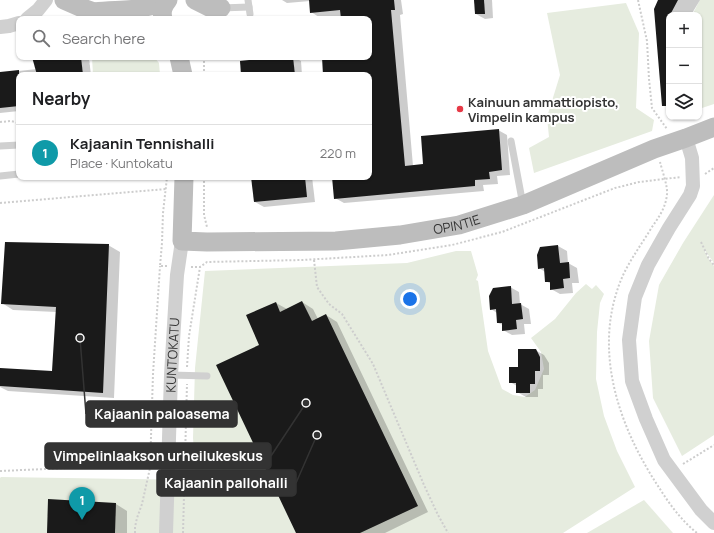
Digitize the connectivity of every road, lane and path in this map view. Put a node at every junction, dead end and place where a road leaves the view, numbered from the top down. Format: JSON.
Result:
{"nodes":[{"id":1,"x":46,"y":0,"type":"edge"},
{"id":2,"x":64,"y":0,"type":"edge"},
{"id":3,"x":168,"y":0,"type":"edge"},
{"id":4,"x":195,"y":0,"type":"edge"},
{"id":5,"x":638,"y":0,"type":"edge"},
{"id":6,"x":249,"y":7,"type":"edge"},
{"id":7,"x":221,"y":8,"type":"junction"},
{"id":8,"x":95,"y":12,"type":"junction"},
{"id":9,"x":30,"y":16,"type":"edge"},
{"id":10,"x":104,"y":16,"type":"edge"},
{"id":11,"x":163,"y":16,"type":"edge"},
{"id":12,"x":200,"y":16,"type":"edge"},
{"id":13,"x":204,"y":16,"type":"edge"},
{"id":14,"x":16,"y":23,"type":"edge"},
{"id":15,"x":0,"y":27,"type":"edge"},
{"id":16,"x":88,"y":60,"type":"edge"},
{"id":17,"x":180,"y":60,"type":"edge"},
{"id":18,"x":191,"y":60,"type":"edge"},
{"id":19,"x":204,"y":60,"type":"edge"},
{"id":20,"x":89,"y":72,"type":"edge"},
{"id":21,"x":182,"y":72,"type":"edge"},
{"id":22,"x":189,"y":72,"type":"edge"},
{"id":23,"x":204,"y":72,"type":"edge"},
{"id":24,"x":0,"y":122,"type":"edge"},
{"id":25,"x":16,"y":122,"type":"edge"},
{"id":26,"x":714,"y":127,"type":"edge"},
{"id":27,"x":678,"y":136,"type":"junction"},
{"id":28,"x":512,"y":141,"type":"dead end"},
{"id":29,"x":16,"y":145,"type":"edge"},
{"id":30,"x":0,"y":146,"type":"edge"},
{"id":31,"x":16,"y":174,"type":"edge"},
{"id":32,"x":0,"y":176,"type":"edge"},
{"id":33,"x":167,"y":180,"type":"edge"},
{"id":34,"x":184,"y":180,"type":"edge"},
{"id":35,"x":204,"y":180,"type":"edge"},
{"id":36,"x":166,"y":189,"type":"junction"},
{"id":37,"x":0,"y":203,"type":"edge"},
{"id":38,"x":523,"y":205,"type":"junction"},
{"id":39,"x":182,"y":241,"type":"junction"},
{"id":40,"x":207,"y":242,"type":"junction"},
{"id":41,"x":701,"y":242,"type":"dead end"},
{"id":42,"x":162,"y":243,"type":"dead end"},
{"id":43,"x":314,"y":259,"type":"dead end"},
{"id":44,"x":714,"y":265,"type":"edge"},
{"id":45,"x":160,"y":266,"type":"dead end"},
{"id":46,"x":200,"y":267,"type":"dead end"},
{"id":47,"x":171,"y":376,"type":"junction"},
{"id":48,"x":187,"y":376,"type":"junction"},
{"id":49,"x":207,"y":376,"type":"dead end"},
{"id":50,"x":714,"y":445,"type":"edge"},
{"id":51,"x":150,"y":461,"type":"junction"},
{"id":52,"x":0,"y":471,"type":"edge"},
{"id":53,"x":672,"y":471,"type":"junction"},
{"id":54,"x":655,"y":482,"type":"dead end"},
{"id":55,"x":714,"y":523,"type":"edge"},
{"id":56,"x":135,"y":533,"type":"edge"},
{"id":57,"x":166,"y":533,"type":"edge"},
{"id":58,"x":183,"y":533,"type":"edge"},
{"id":59,"x":448,"y":533,"type":"edge"}],
"edges":[{"from":1,"to":9,"type":"street"},
{"from":2,"to":8,"type":"street"},
{"from":3,"to":8,"type":"street"},
{"from":3,"to":11,"type":"street"},
{"from":4,"to":7,"type":"street"},
{"from":4,"to":12,"type":"street"},
{"from":5,"to":27,"type":"path"},
{"from":6,"to":7,"type":"lane"},
{"from":7,"to":13,"type":"street"},
{"from":8,"to":10,"type":"street"},
{"from":14,"to":15,"type":"street"},
{"from":16,"to":20,"type":"path"},
{"from":17,"to":21,"type":"street"},
{"from":18,"to":22,"type":"street"},
{"from":19,"to":23,"type":"path"},
{"from":24,"to":25,"type":"path"},
{"from":26,"to":27,"type":"street","name":"OPINTIE"},
{"from":27,"to":38,"type":"street","name":"OPINTIE"},
{"from":27,"to":53,"type":"street"},
{"from":28,"to":38,"type":"lane"},
{"from":29,"to":30,"type":"lane"},
{"from":31,"to":32,"type":"lane"},
{"from":33,"to":36,"type":"path"},
{"from":34,"to":39,"type":"street","name":"KUNTOKATU"},
{"from":35,"to":40,"type":"path"},
{"from":36,"to":37,"type":"path"},
{"from":36,"to":42,"type":"path"},
{"from":38,"to":40,"type":"street","name":"OPINTIE"},
{"from":39,"to":40,"type":"street","name":"OPINTIE"},
{"from":39,"to":47,"type":"street","name":"KUNTOKATU"},
{"from":41,"to":44,"type":"path"},
{"from":43,"to":59,"type":"path"},
{"from":45,"to":51,"type":"path"},
{"from":46,"to":48,"type":"path"},
{"from":47,"to":48,"type":"lane"},
{"from":47,"to":57,"type":"street","name":"KUNTOKATU"},
{"from":48,"to":49,"type":"lane"},
{"from":48,"to":58,"type":"path"},
{"from":50,"to":53,"type":"path"},
{"from":51,"to":52,"type":"path"},
{"from":51,"to":56,"type":"path"},
{"from":53,"to":54,"type":"path"},
{"from":53,"to":55,"type":"street"}]}
